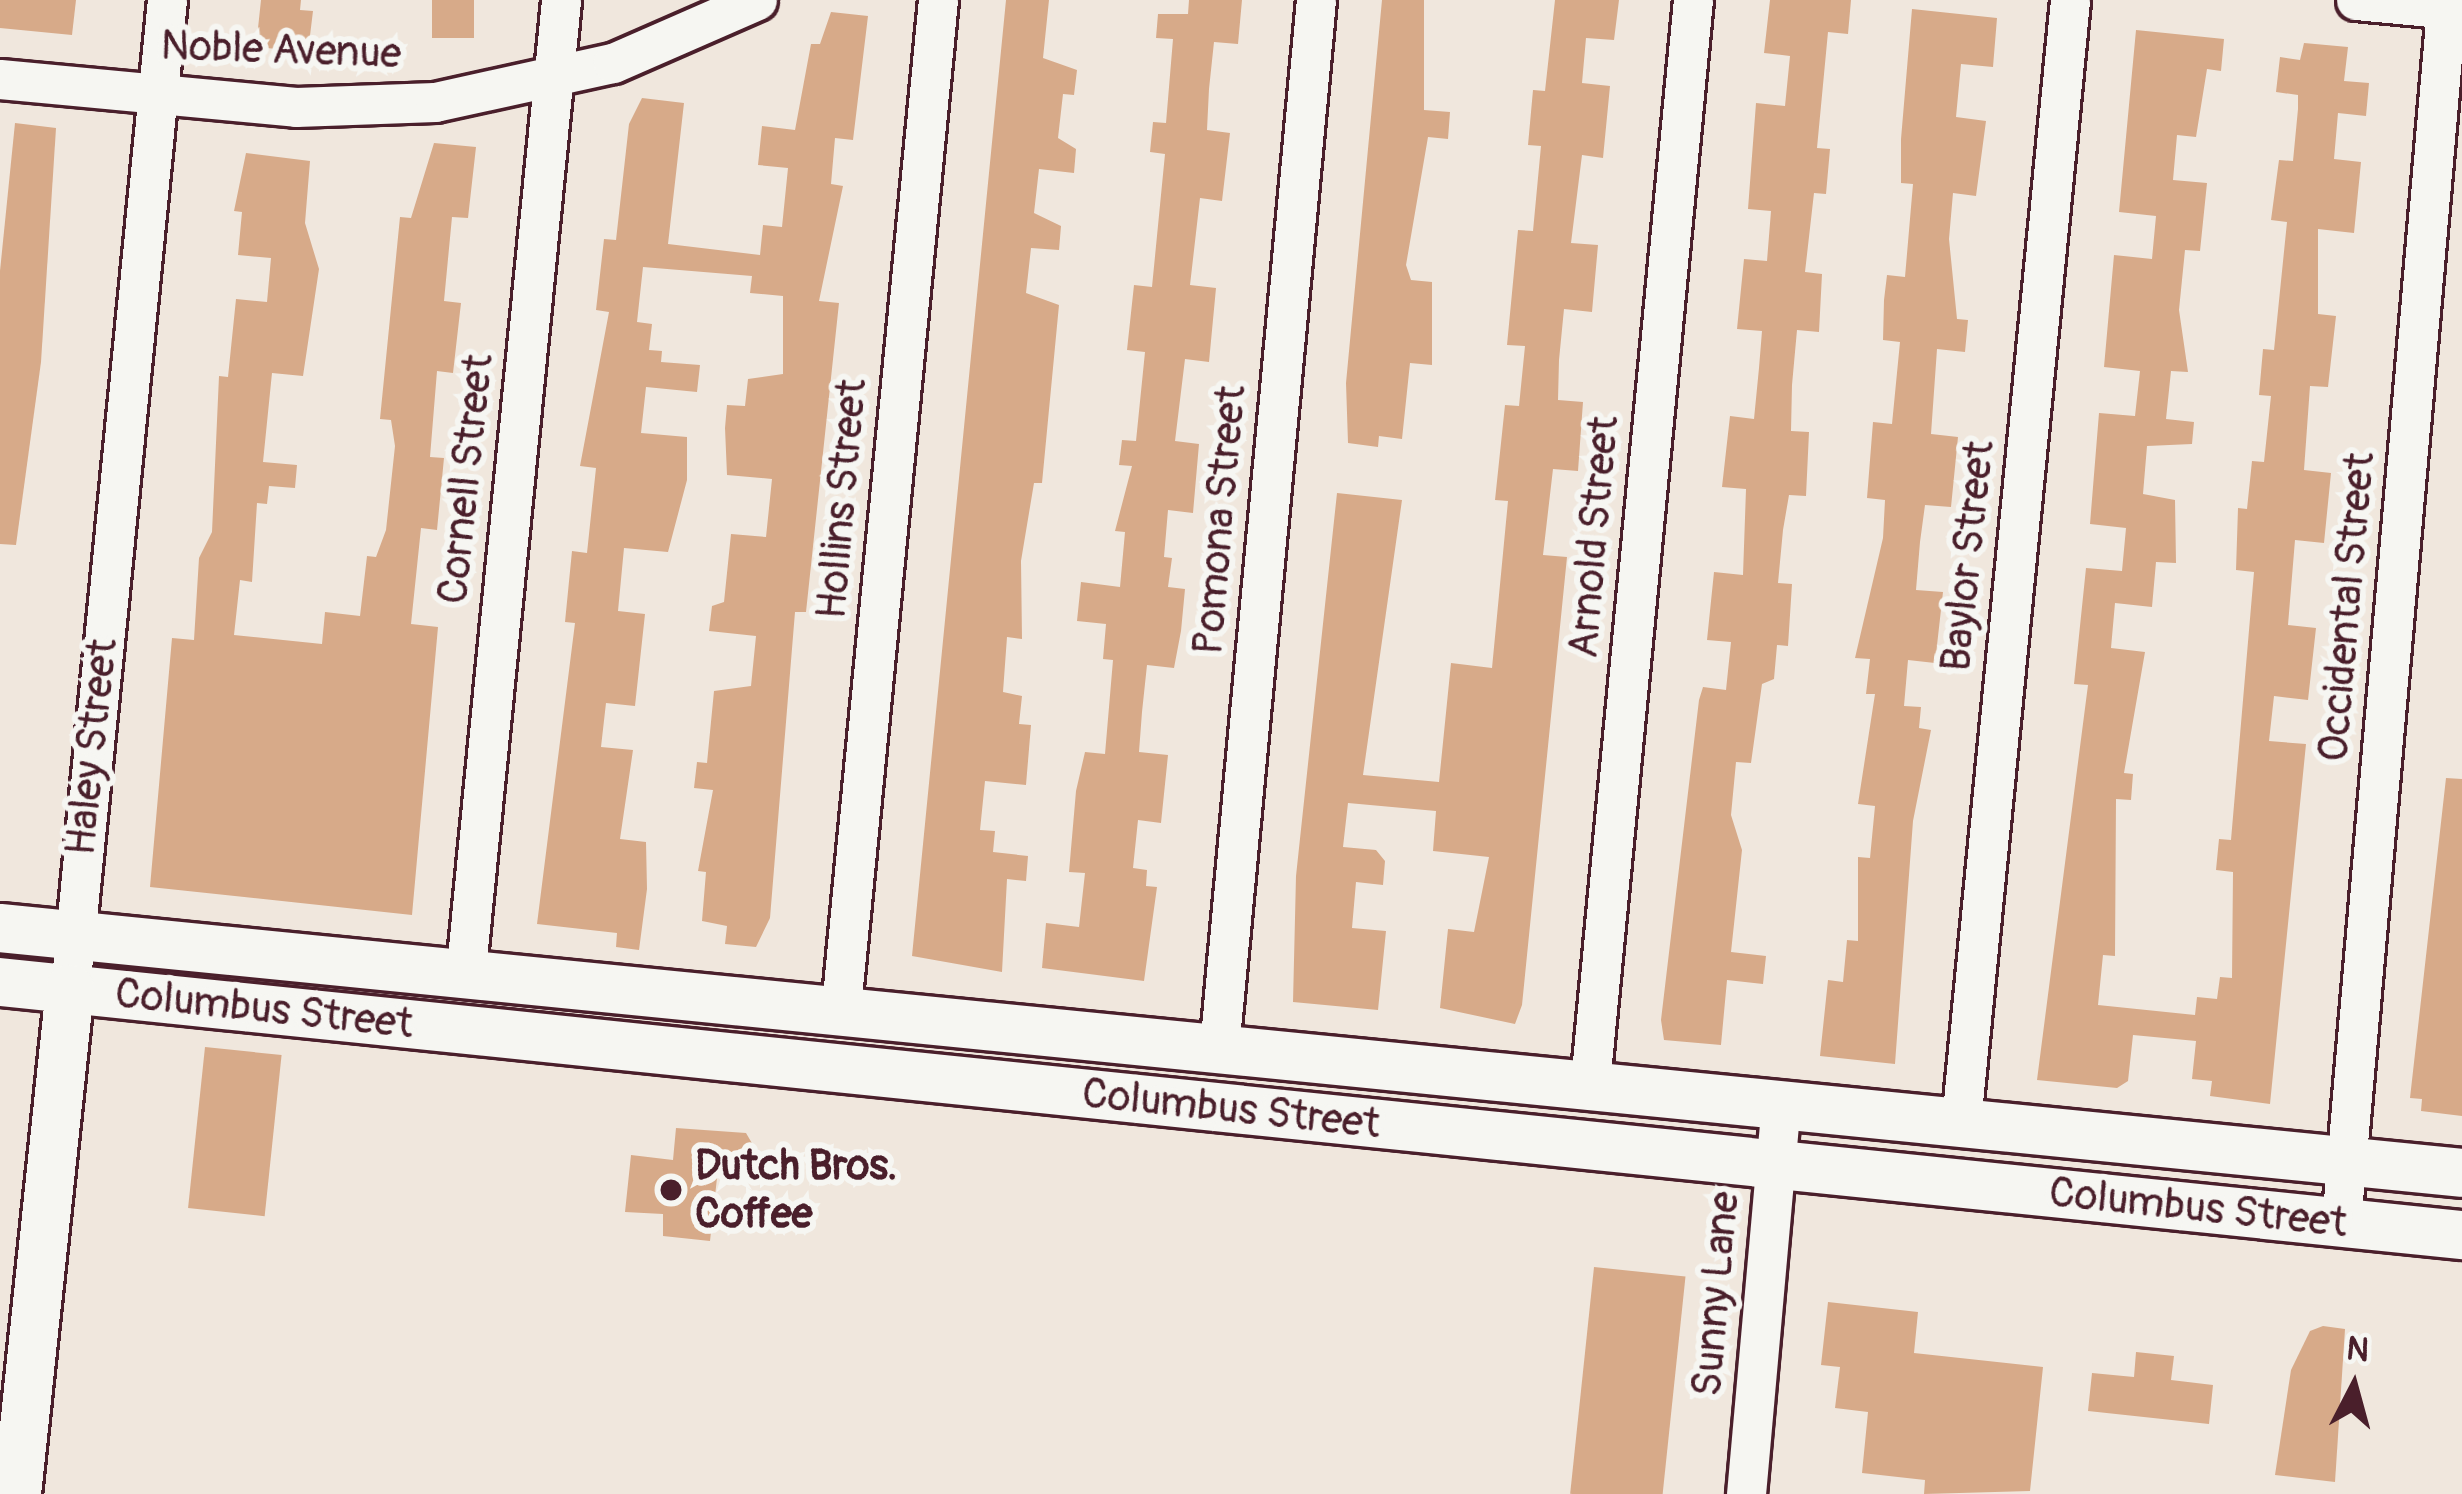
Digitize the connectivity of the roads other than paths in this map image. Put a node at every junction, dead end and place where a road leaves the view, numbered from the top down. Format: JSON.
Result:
{"nodes":[{"id":1,"x":167,"y":0,"type":"edge"},
{"id":2,"x":561,"y":0,"type":"edge"},
{"id":3,"x":757,"y":0,"type":"edge"},
{"id":4,"x":938,"y":0,"type":"edge"},
{"id":5,"x":1316,"y":0,"type":"edge"},
{"id":6,"x":1693,"y":0,"type":"edge"},
{"id":7,"x":2070,"y":0,"type":"edge"},
{"id":8,"x":2356,"y":0,"type":"edge"},
{"id":9,"x":2452,"y":6,"type":"edge"},
{"id":10,"x":0,"y":79,"type":"edge"},
{"id":11,"x":554,"y":80,"type":"junction"},
{"id":12,"x":158,"y":94,"type":"junction"},
{"id":13,"x":0,"y":928,"type":"edge"},
{"id":14,"x":73,"y":935,"type":"junction"},
{"id":15,"x":466,"y":968,"type":"junction"},
{"id":16,"x":0,"y":982,"type":"edge"},
{"id":17,"x":70,"y":989,"type":"junction"},
{"id":18,"x":842,"y":1007,"type":"junction"},
{"id":19,"x":462,"y":1030,"type":"junction"},
{"id":20,"x":1219,"y":1049,"type":"junction"},
{"id":21,"x":833,"y":1068,"type":"junction"},
{"id":22,"x":1590,"y":1083,"type":"junction"},
{"id":23,"x":1781,"y":1103,"type":"junction"},
{"id":24,"x":1219,"y":1108,"type":"junction"},
{"id":25,"x":1961,"y":1122,"type":"junction"},
{"id":26,"x":2347,"y":1161,"type":"junction"},
{"id":27,"x":1777,"y":1166,"type":"junction"},
{"id":28,"x":2462,"y":1173,"type":"edge"},
{"id":29,"x":2341,"y":1223,"type":"junction"},
{"id":30,"x":2462,"y":1235,"type":"edge"},
{"id":31,"x":14,"y":1393,"type":"edge"},
{"id":32,"x":17,"y":1494,"type":"edge"},
{"id":33,"x":1745,"y":1494,"type":"edge"}],
"edges":[{"from":1,"to":12,"type":"street","name":"Haley Street"},
{"from":2,"to":11,"type":"street","name":"Cornell Street"},
{"from":3,"to":11,"type":"street","name":"Noble Avenue"},
{"from":4,"to":18,"type":"street","name":"Hollins Street"},
{"from":5,"to":20,"type":"street","name":"Pomona Street"},
{"from":6,"to":22,"type":"street","name":"Arnold Street"},
{"from":7,"to":25,"type":"street","name":"Baylor Street"},
{"from":8,"to":9,"type":"street"},
{"from":9,"to":26,"type":"street","name":"Occidental Street"},
{"from":10,"to":12,"type":"street","name":"Noble Avenue"},
{"from":11,"to":12,"type":"street","name":"Noble Avenue"},
{"from":11,"to":15,"type":"street","name":"Cornell Street"},
{"from":12,"to":14,"type":"street","name":"Haley Street"},
{"from":13,"to":14,"type":"main road","name":"Columbus Street"},
{"from":14,"to":15,"type":"main road","name":"Columbus Street"},
{"from":14,"to":17,"type":"street","name":"Haley Street"},
{"from":15,"to":18,"type":"main road","name":"Columbus Street"},
{"from":15,"to":19,"type":"main road"},
{"from":16,"to":17,"type":"main road","name":"Columbus Street"},
{"from":17,"to":19,"type":"main road","name":"Columbus Street"},
{"from":17,"to":31,"type":"main road","name":"Haley Street"},
{"from":18,"to":20,"type":"main road","name":"Columbus Street"},
{"from":18,"to":21,"type":"main road"},
{"from":19,"to":21,"type":"main road","name":"Columbus Street"},
{"from":20,"to":22,"type":"main road","name":"Columbus Street"},
{"from":20,"to":24,"type":"main road"},
{"from":21,"to":24,"type":"main road","name":"Columbus Street"},
{"from":22,"to":23,"type":"main road","name":"Columbus Street"},
{"from":23,"to":25,"type":"main road","name":"Columbus Street"},
{"from":23,"to":27,"type":"street","name":"Sunny Lane"},
{"from":24,"to":27,"type":"main road","name":"Columbus Street"},
{"from":25,"to":26,"type":"main road","name":"Columbus Street"},
{"from":26,"to":28,"type":"main road","name":"Columbus Street"},
{"from":26,"to":29,"type":"street","name":"Occidental Street"},
{"from":27,"to":29,"type":"main road","name":"Columbus Street"},
{"from":27,"to":33,"type":"street","name":"Sunny Lane"},
{"from":29,"to":30,"type":"main road","name":"Columbus Street"},
{"from":31,"to":32,"type":"main road","name":"Haley Street"}]}
